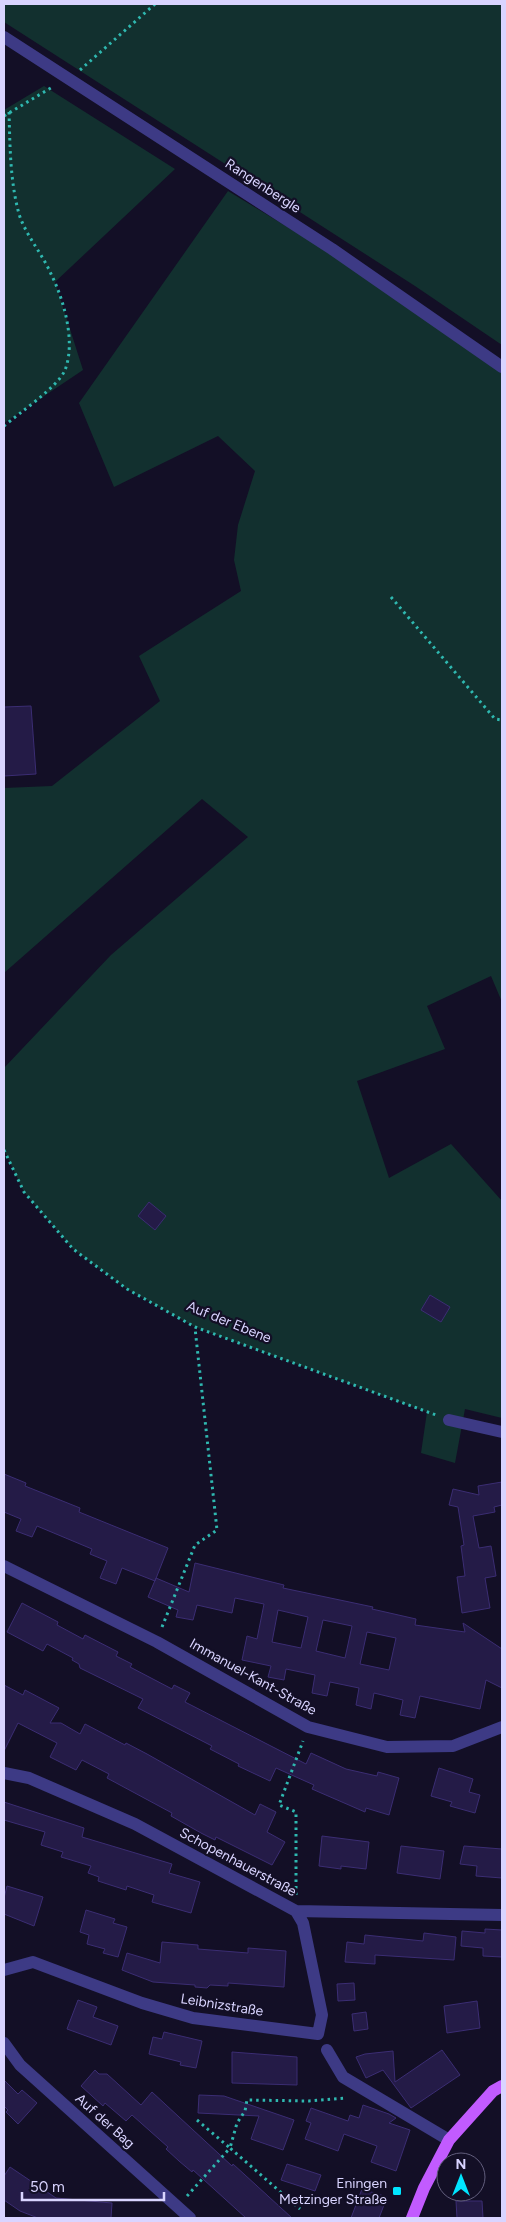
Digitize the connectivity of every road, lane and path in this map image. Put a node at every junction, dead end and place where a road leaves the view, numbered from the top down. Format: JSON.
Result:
{"nodes":[{"id":1,"x":155,"y":4,"type":"edge"},
{"id":2,"x":4,"y":37,"type":"edge"},
{"id":3,"x":67,"y":76,"type":"junction"},
{"id":4,"x":9,"y":112,"type":"junction"},
{"id":5,"x":4,"y":116,"type":"edge"},
{"id":6,"x":502,"y":367,"type":"edge"},
{"id":7,"x":4,"y":426,"type":"edge"},
{"id":8,"x":391,"y":597,"type":"dead end"},
{"id":9,"x":502,"y":720,"type":"edge"},
{"id":10,"x":4,"y":1150,"type":"edge"},
{"id":11,"x":195,"y":1327,"type":"junction"},
{"id":12,"x":449,"y":1420,"type":"joint"},
{"id":13,"x":502,"y":1432,"type":"edge"},
{"id":14,"x":4,"y":1566,"type":"edge"},
{"id":15,"x":157,"y":1642,"type":"junction"},
{"id":16,"x":308,"y":1727,"type":"junction"},
{"id":17,"x":502,"y":1727,"type":"edge"},
{"id":18,"x":4,"y":1773,"type":"edge"},
{"id":19,"x":296,"y":1911,"type":"junction"},
{"id":20,"x":502,"y":1915,"type":"edge"},
{"id":21,"x":4,"y":1970,"type":"edge"},
{"id":22,"x":4,"y":2043,"type":"edge"},
{"id":23,"x":327,"y":2050,"type":"dead end"},
{"id":24,"x":502,"y":2086,"type":"edge"},
{"id":25,"x":364,"y":2090,"type":"junction"},
{"id":26,"x":197,"y":2120,"type":"dead end"},
{"id":27,"x":448,"y":2140,"type":"junction"},
{"id":28,"x":230,"y":2148,"type":"junction"},
{"id":29,"x":178,"y":2206,"type":"junction"},
{"id":30,"x":300,"y":2209,"type":"dead end"},
{"id":31,"x":190,"y":2218,"type":"edge"},
{"id":32,"x":412,"y":2218,"type":"edge"}],
"edges":[{"from":1,"to":3,"type":"path"},
{"from":2,"to":3,"type":"street","name":"Rangenbergle"},
{"from":3,"to":4,"type":"path"},
{"from":3,"to":6,"type":"street","name":"Rangenbergle"},
{"from":4,"to":5,"type":"path"},
{"from":4,"to":7,"type":"path"},
{"from":8,"to":9,"type":"path"},
{"from":10,"to":11,"type":"path","name":"Auf der Ebene"},
{"from":11,"to":12,"type":"path","name":"Auf der Ebene"},
{"from":11,"to":15,"type":"path"},
{"from":12,"to":13,"type":"street"},
{"from":14,"to":15,"type":"street","name":"Immanuel-Kant-Straße"},
{"from":15,"to":16,"type":"street","name":"Immanuel-Kant-Straße"},
{"from":16,"to":17,"type":"street","name":"Immanuel-Kant-Straße"},
{"from":16,"to":19,"type":"path"},
{"from":18,"to":19,"type":"street","name":"Schopenhauerstraße"},
{"from":19,"to":20,"type":"street","name":"Schopenhauerstraße"},
{"from":19,"to":21,"type":"street","name":"Leibnizstraße"},
{"from":22,"to":29,"type":"street","name":"Auf der Bag"},
{"from":23,"to":25,"type":"street"},
{"from":24,"to":27,"type":"main road"},
{"from":25,"to":27,"type":"street"},
{"from":25,"to":28,"type":"path"},
{"from":26,"to":28,"type":"path"},
{"from":27,"to":32,"type":"main road"},
{"from":28,"to":29,"type":"path"},
{"from":28,"to":30,"type":"path"},
{"from":29,"to":31,"type":"street","name":"Auf der Bag"}]}
